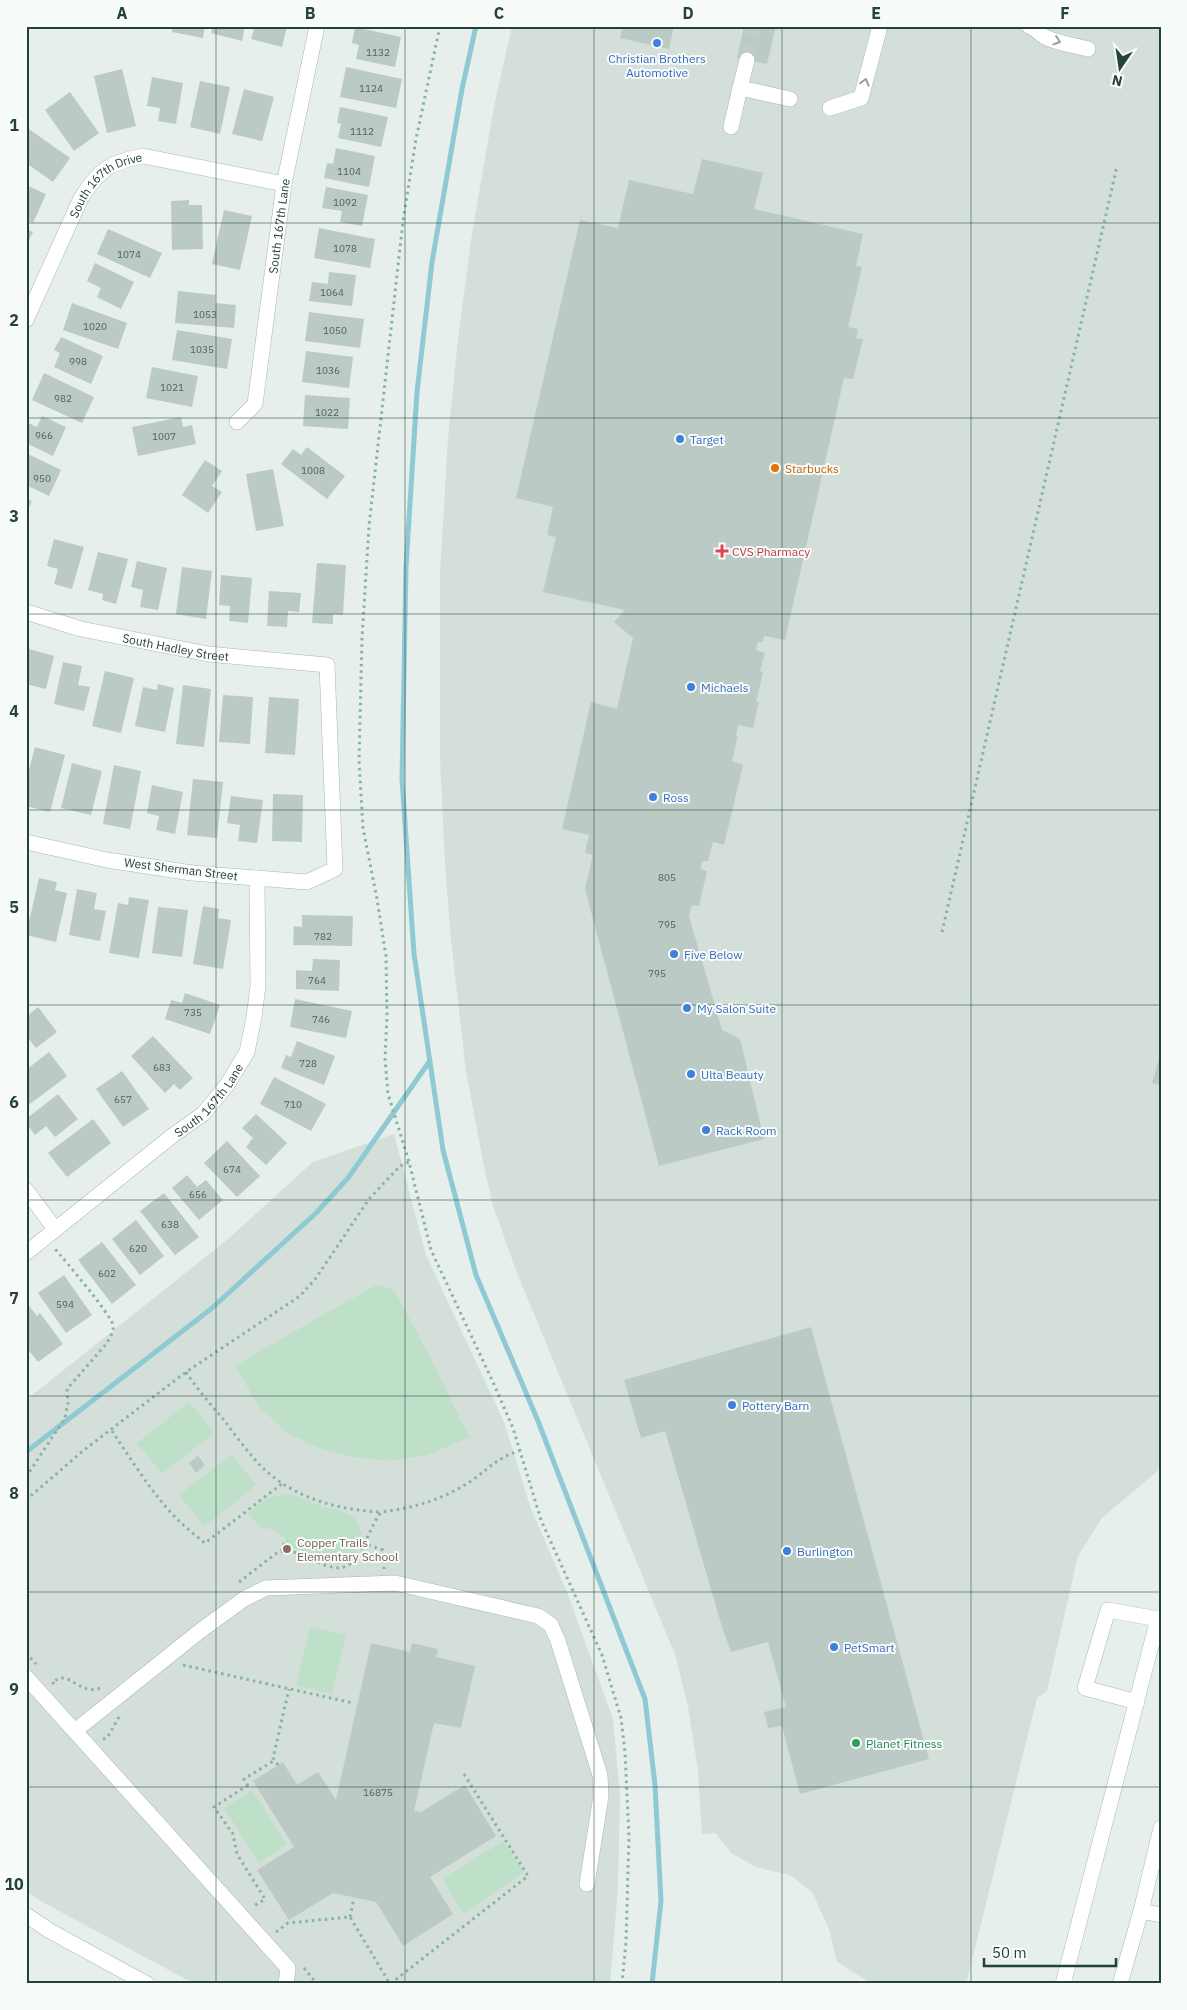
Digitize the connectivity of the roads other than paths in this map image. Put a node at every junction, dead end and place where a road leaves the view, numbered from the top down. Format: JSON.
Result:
{"nodes":[{"id":1,"x":317,"y":26,"type":"edge"},
{"id":2,"x":1029,"y":26,"type":"edge"},
{"id":3,"x":879,"y":30,"type":"dead end"},
{"id":4,"x":1088,"y":49,"type":"dead end"},
{"id":5,"x":747,"y":60,"type":"tunnel mouth"},
{"id":6,"x":740,"y":88,"type":"junction"},
{"id":7,"x":790,"y":99,"type":"dead end"},
{"id":8,"x":830,"y":108,"type":"dead end"},
{"id":9,"x":730,"y":127,"type":"dead end"},
{"id":10,"x":284,"y":184,"type":"junction"},
{"id":11,"x":26,"y":320,"type":"edge"},
{"id":12,"x":237,"y":422,"type":"dead end"},
{"id":13,"x":26,"y":612,"type":"edge"},
{"id":14,"x":26,"y":842,"type":"edge"},
{"id":15,"x":336,"y":870,"type":"joint"},
{"id":16,"x":256,"y":878,"type":"junction"},
{"id":17,"x":26,"y":1190,"type":"edge"},
{"id":18,"x":50,"y":1234,"type":"junction"},
{"id":19,"x":26,"y":1253,"type":"edge"},
{"id":20,"x":1159,"y":1620,"type":"edge"},
{"id":21,"x":26,"y":1677,"type":"edge"},
{"id":22,"x":1137,"y":1702,"type":"junction"},
{"id":23,"x":81,"y":1725,"type":"junction"},
{"id":24,"x":1161,"y":1828,"type":"edge"},
{"id":25,"x":587,"y":1884,"type":"dead end"},
{"id":26,"x":1141,"y":1910,"type":"junction"},
{"id":27,"x":26,"y":1915,"type":"edge"},
{"id":28,"x":1161,"y":1915,"type":"edge"},
{"id":29,"x":147,"y":1984,"type":"edge"},
{"id":30,"x":286,"y":1984,"type":"edge"},
{"id":31,"x":1063,"y":1984,"type":"edge"},
{"id":32,"x":1120,"y":1984,"type":"edge"}],
"edges":[{"from":1,"to":10,"type":"street","name":"South 167th Lane"},
{"from":2,"to":4,"type":"street","one_way":true},
{"from":8,"to":3,"type":"street","one_way":true},
{"from":5,"to":6,"type":"street"},
{"from":6,"to":7,"type":"street"},
{"from":6,"to":9,"type":"street"},
{"from":10,"to":11,"type":"street","name":"South 167th Drive"},
{"from":10,"to":12,"type":"street","name":"South 167th Lane"},
{"from":13,"to":15,"type":"street","name":"South Hadley Street"},
{"from":14,"to":16,"type":"street","name":"West Sherman Street"},
{"from":15,"to":16,"type":"street","name":"West Sherman Street"},
{"from":16,"to":18,"type":"street","name":"South 167th Lane"},
{"from":17,"to":18,"type":"street"},
{"from":18,"to":19,"type":"street","name":"South 167th Lane"},
{"from":20,"to":22,"type":"street"},
{"from":20,"to":22,"type":"street"},
{"from":21,"to":23,"type":"street"},
{"from":22,"to":31,"type":"street"},
{"from":23,"to":25,"type":"street"},
{"from":23,"to":30,"type":"street"},
{"from":24,"to":26,"type":"street"},
{"from":26,"to":28,"type":"street"},
{"from":26,"to":32,"type":"street"},
{"from":27,"to":29,"type":"street"}]}
